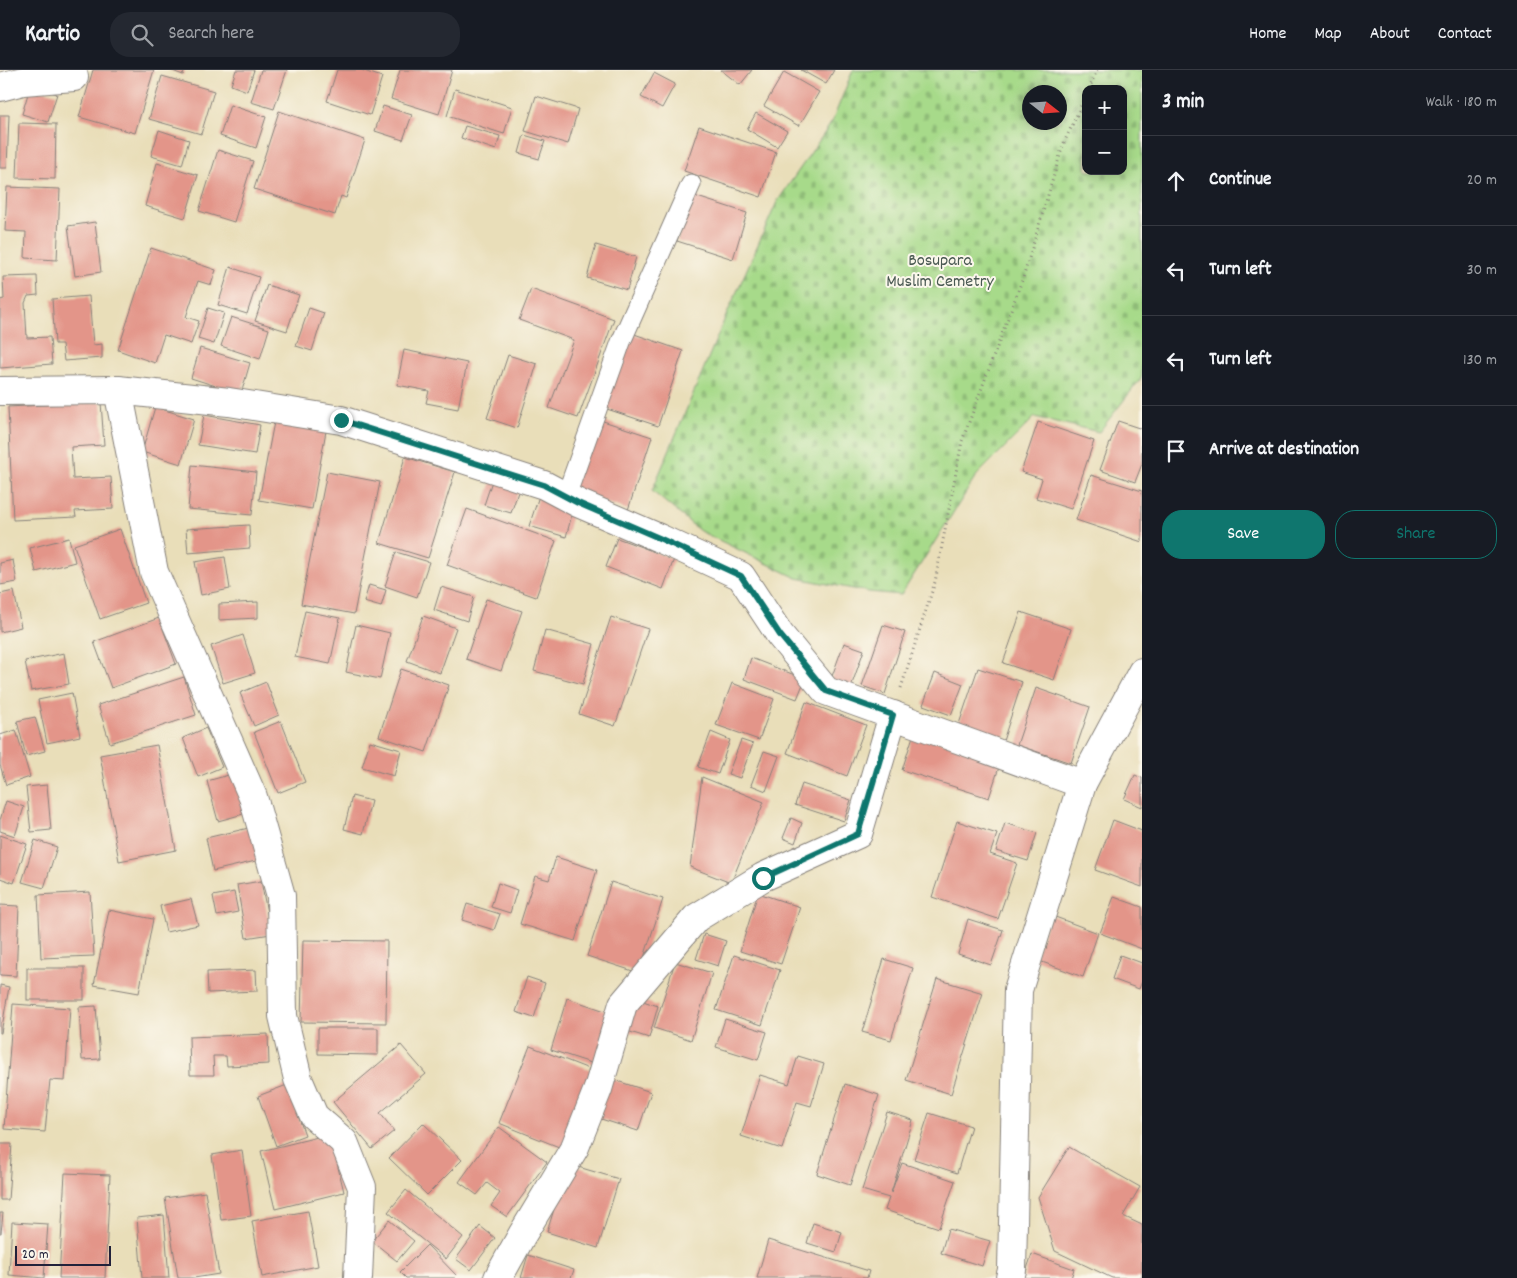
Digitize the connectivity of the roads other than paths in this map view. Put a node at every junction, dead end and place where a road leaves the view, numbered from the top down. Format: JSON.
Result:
{"nodes":[{"id":1,"x":74,"y":77,"type":"dead end"},
{"id":2,"x":0,"y":87,"type":"edge"},
{"id":3,"x":690,"y":184,"type":"dead end"},
{"id":4,"x":118,"y":390,"type":"junction"},
{"id":5,"x":0,"y":391,"type":"edge"},
{"id":6,"x":566,"y":496,"type":"junction"},
{"id":7,"x":1142,"y":672,"type":"edge"},
{"id":8,"x":893,"y":715,"type":"junction"},
{"id":9,"x":1082,"y":784,"type":"junction"},
{"id":10,"x":358,"y":1278,"type":"edge"},
{"id":11,"x":498,"y":1278,"type":"edge"},
{"id":12,"x":1010,"y":1278,"type":"edge"}],
"edges":[{"from":1,"to":2,"type":"street"},
{"from":3,"to":6,"type":"lane"},
{"from":4,"to":5,"type":"street"},
{"from":4,"to":6,"type":"street"},
{"from":4,"to":10,"type":"street"},
{"from":6,"to":8,"type":"street"},
{"from":7,"to":9,"type":"street"},
{"from":8,"to":9,"type":"street"},
{"from":8,"to":11,"type":"street"},
{"from":9,"to":12,"type":"street"}]}
